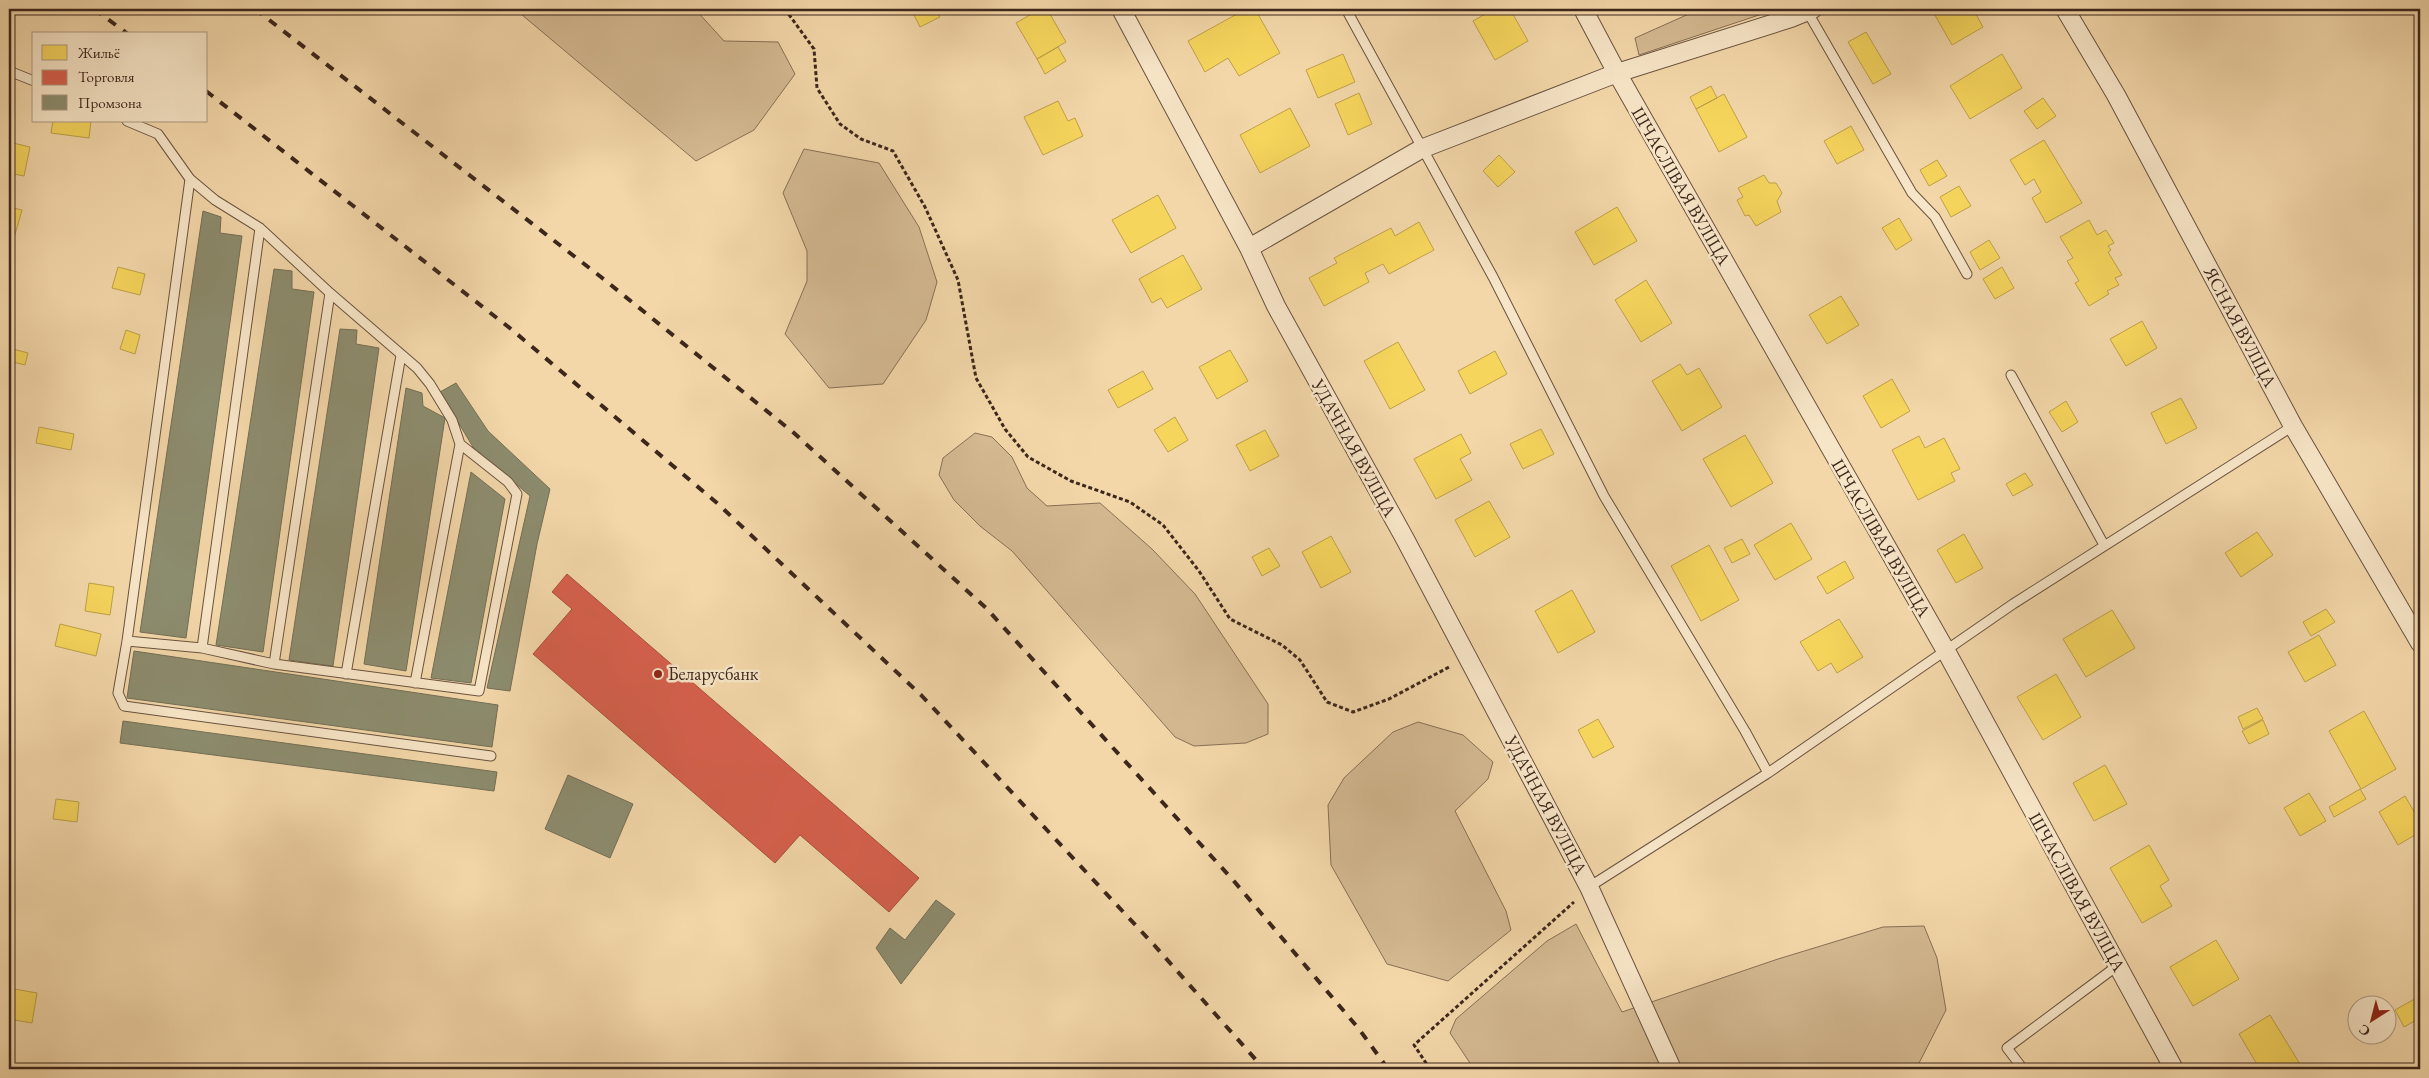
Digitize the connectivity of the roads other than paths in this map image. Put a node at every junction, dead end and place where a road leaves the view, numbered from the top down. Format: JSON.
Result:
{"nodes":[{"id":1,"x":1120,"y":9,"type":"edge"},
{"id":2,"x":1346,"y":9,"type":"edge"},
{"id":3,"x":1583,"y":9,"type":"edge"},
{"id":4,"x":2065,"y":9,"type":"edge"},
{"id":5,"x":1810,"y":10,"type":"edge"},
{"id":6,"x":9,"y":71,"type":"edge"},
{"id":7,"x":1617,"y":73,"type":"junction"},
{"id":8,"x":32,"y":80,"type":"edge"},
{"id":9,"x":129,"y":122,"type":"edge"},
{"id":10,"x":1421,"y":149,"type":"junction"},
{"id":11,"x":190,"y":179,"type":"junction"},
{"id":12,"x":260,"y":228,"type":"junction"},
{"id":13,"x":1249,"y":248,"type":"junction"},
{"id":14,"x":1967,"y":274,"type":"dead end"},
{"id":15,"x":330,"y":293,"type":"junction"},
{"id":16,"x":401,"y":355,"type":"junction"},
{"id":17,"x":2011,"y":375,"type":"dead end"},
{"id":18,"x":2293,"y":426,"type":"junction"},
{"id":19,"x":460,"y":444,"type":"junction"},
{"id":20,"x":2104,"y":544,"type":"junction"},
{"id":21,"x":127,"y":641,"type":"junction"},
{"id":22,"x":2420,"y":643,"type":"edge"},
{"id":23,"x":202,"y":648,"type":"junction"},
{"id":24,"x":1946,"y":651,"type":"junction"},
{"id":25,"x":274,"y":664,"type":"junction"},
{"id":26,"x":346,"y":674,"type":"junction"},
{"id":27,"x":415,"y":682,"type":"junction"},
{"id":28,"x":491,"y":756,"type":"dead end"},
{"id":29,"x":1768,"y":773,"type":"junction"},
{"id":30,"x":1589,"y":887,"type":"junction"},
{"id":31,"x":2117,"y":966,"type":"junction"},
{"id":32,"x":1672,"y":1069,"type":"edge"},
{"id":33,"x":2023,"y":1069,"type":"edge"},
{"id":34,"x":2174,"y":1069,"type":"edge"}],
"edges":[{"from":1,"to":13,"type":"street","name":"УДАЧНАЯ ВУЛІЦА"},
{"from":2,"to":10,"type":"lane"},
{"from":3,"to":7,"type":"street","name":"ШЧАСЛІВАЯ ВУЛІЦА"},
{"from":4,"to":18,"type":"street","name":"ЯСНАЯ ВУЛІЦА"},
{"from":5,"to":7,"type":"street"},
{"from":5,"to":14,"type":"lane"},
{"from":6,"to":8,"type":"lane"},
{"from":7,"to":10,"type":"street"},
{"from":7,"to":24,"type":"street","name":"ШЧАСЛІВАЯ ВУЛІЦА"},
{"from":9,"to":11,"type":"lane"},
{"from":10,"to":13,"type":"street"},
{"from":10,"to":29,"type":"lane"},
{"from":11,"to":12,"type":"lane"},
{"from":11,"to":21,"type":"lane"},
{"from":12,"to":15,"type":"lane"},
{"from":12,"to":23,"type":"lane"},
{"from":13,"to":30,"type":"street","name":"УДАЧНАЯ ВУЛІЦА"},
{"from":15,"to":16,"type":"lane"},
{"from":15,"to":25,"type":"lane"},
{"from":16,"to":19,"type":"lane"},
{"from":16,"to":26,"type":"lane"},
{"from":17,"to":20,"type":"lane"},
{"from":18,"to":20,"type":"lane"},
{"from":18,"to":22,"type":"street","name":"ЯСНАЯ ВУЛІЦА"},
{"from":19,"to":27,"type":"lane"},
{"from":19,"to":27,"type":"lane"},
{"from":20,"to":24,"type":"lane"},
{"from":21,"to":23,"type":"lane"},
{"from":21,"to":28,"type":"lane"},
{"from":23,"to":25,"type":"lane"},
{"from":24,"to":29,"type":"lane"},
{"from":24,"to":31,"type":"street","name":"ШЧАСЛІВАЯ ВУЛІЦА"},
{"from":25,"to":26,"type":"lane"},
{"from":26,"to":27,"type":"lane"},
{"from":29,"to":30,"type":"lane"},
{"from":30,"to":32,"type":"street","name":"УДАЧНАЯ ВУЛІЦА"},
{"from":31,"to":33,"type":"lane"},
{"from":31,"to":34,"type":"street","name":"ШЧАСЛІВАЯ ВУЛІЦА"}]}
